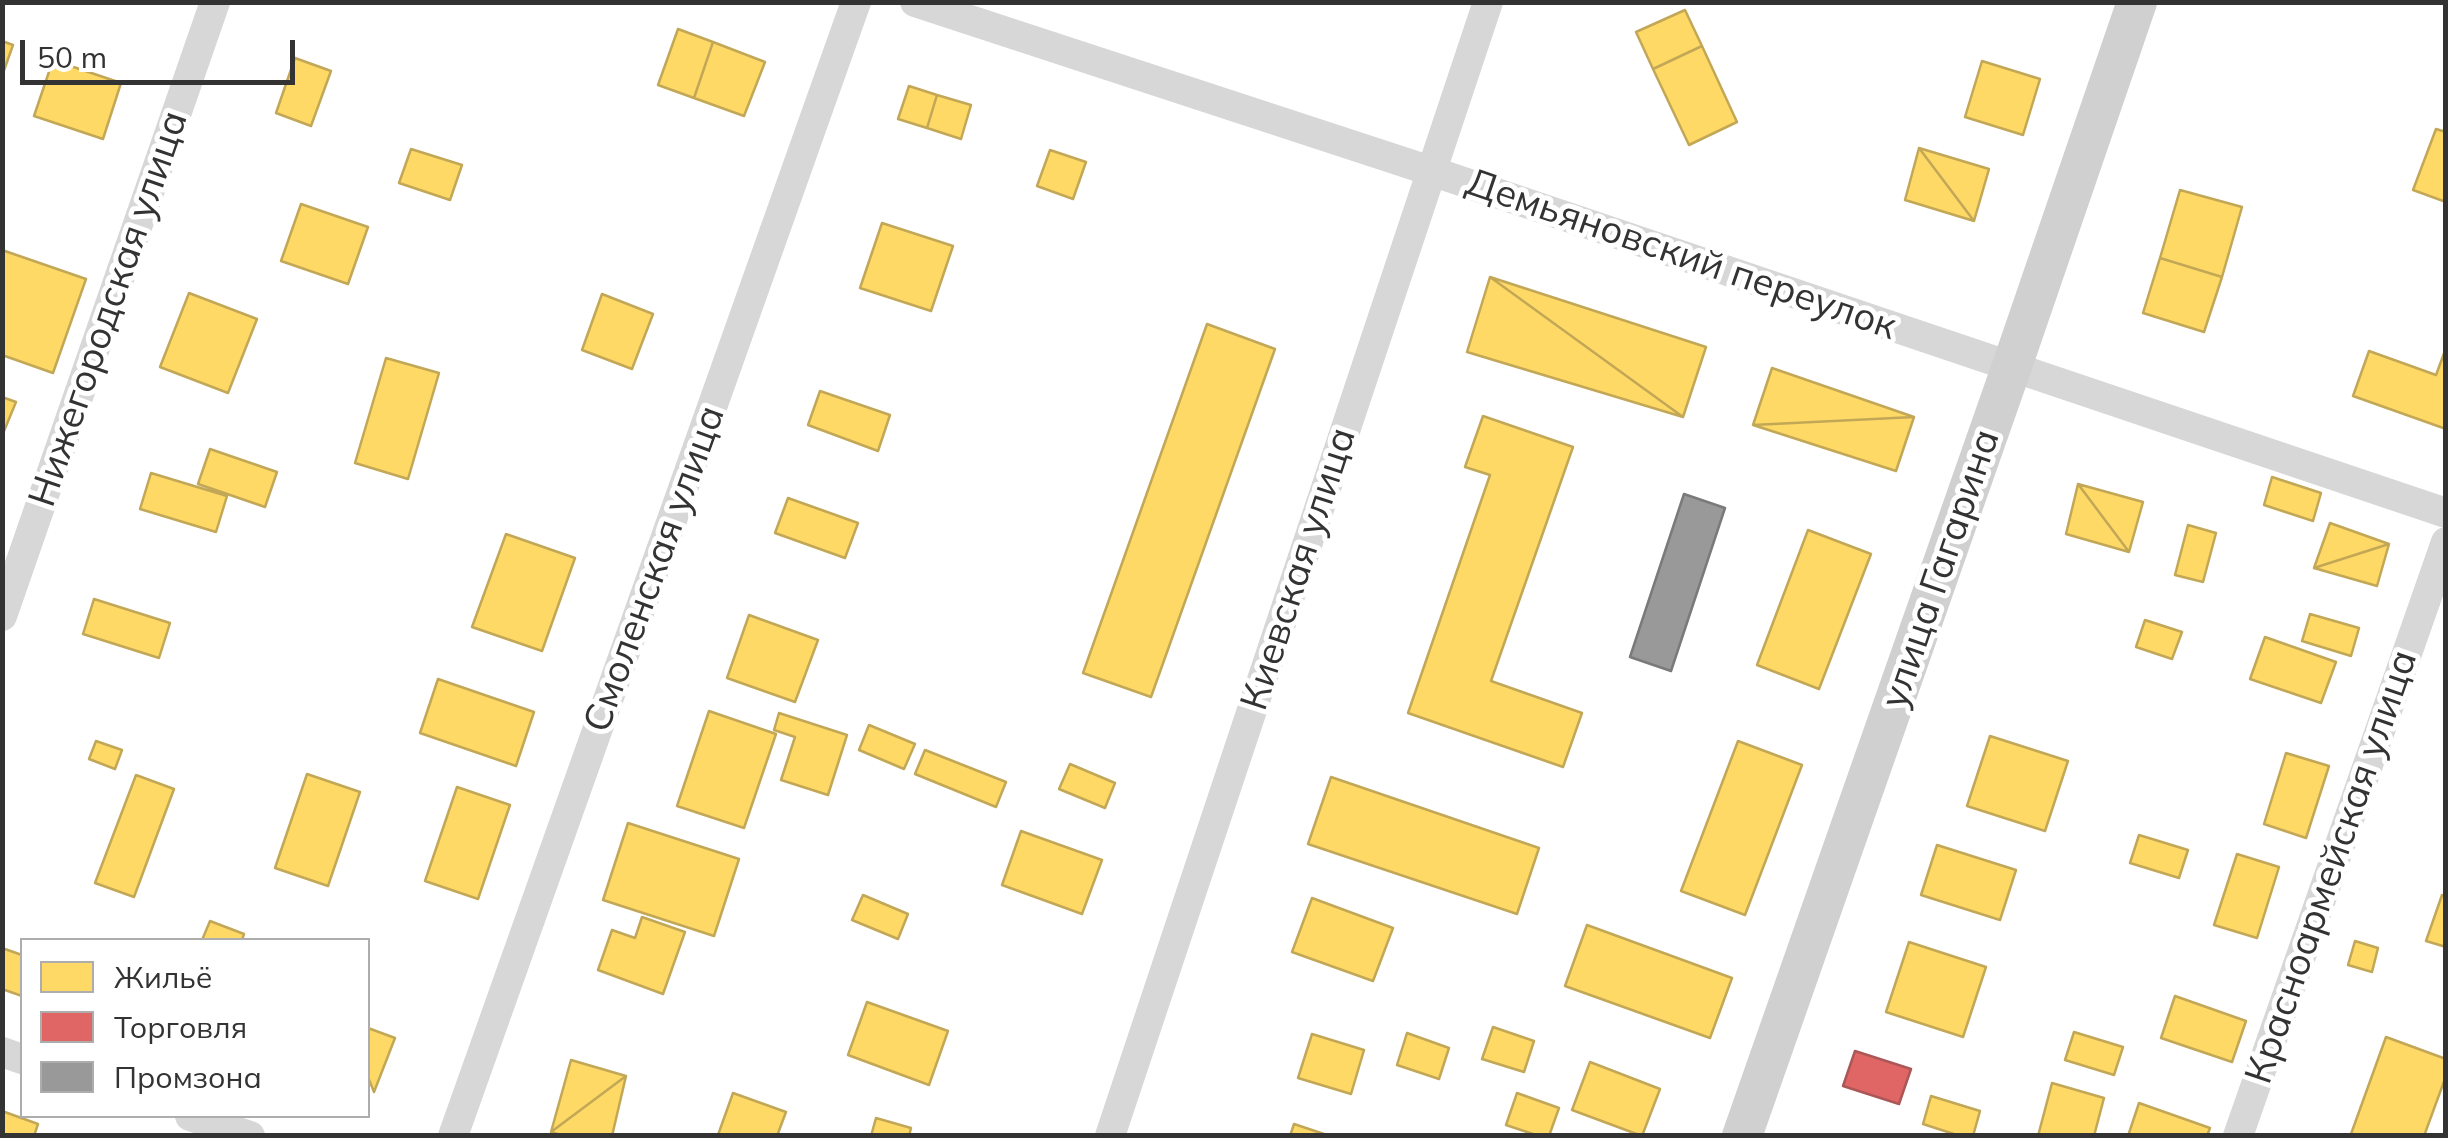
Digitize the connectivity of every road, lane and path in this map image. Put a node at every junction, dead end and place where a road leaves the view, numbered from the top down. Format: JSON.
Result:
{"nodes":[{"id":1,"x":215,"y":2,"type":"edge"},
{"id":2,"x":856,"y":2,"type":"edge"},
{"id":3,"x":915,"y":2,"type":"edge"},
{"id":4,"x":1488,"y":2,"type":"edge"},
{"id":5,"x":2137,"y":2,"type":"edge"},
{"id":6,"x":1431,"y":171,"type":"junction"},
{"id":7,"x":2012,"y":366,"type":"junction"},
{"id":8,"x":2446,"y":513,"type":"edge"},
{"id":9,"x":2446,"y":542,"type":"edge"},
{"id":10,"x":2,"y":616,"type":"edge"},
{"id":11,"x":196,"y":1118,"type":"edge"},
{"id":12,"x":250,"y":1136,"type":"edge"},
{"id":13,"x":453,"y":1136,"type":"edge"},
{"id":14,"x":1110,"y":1136,"type":"edge"},
{"id":15,"x":1742,"y":1136,"type":"edge"},
{"id":16,"x":2238,"y":1136,"type":"edge"}],
"edges":[{"from":1,"to":10,"type":"street","name":"Нижегородская улица"},
{"from":2,"to":13,"type":"street","name":"Смоленская улица"},
{"from":3,"to":6,"type":"street","name":"Демьяновский переулок"},
{"from":4,"to":6,"type":"street","name":"Киевская улица"},
{"from":5,"to":7,"type":"street","name":"улица Гагарина"},
{"from":6,"to":7,"type":"street","name":"Демьяновский переулок"},
{"from":6,"to":14,"type":"street","name":"Киевская улица"},
{"from":7,"to":8,"type":"street","name":"Демьяновский переулок"},
{"from":7,"to":15,"type":"street","name":"улица Гагарина"},
{"from":9,"to":16,"type":"street","name":"Красноармейская улица"},
{"from":11,"to":12,"type":"street"}]}
